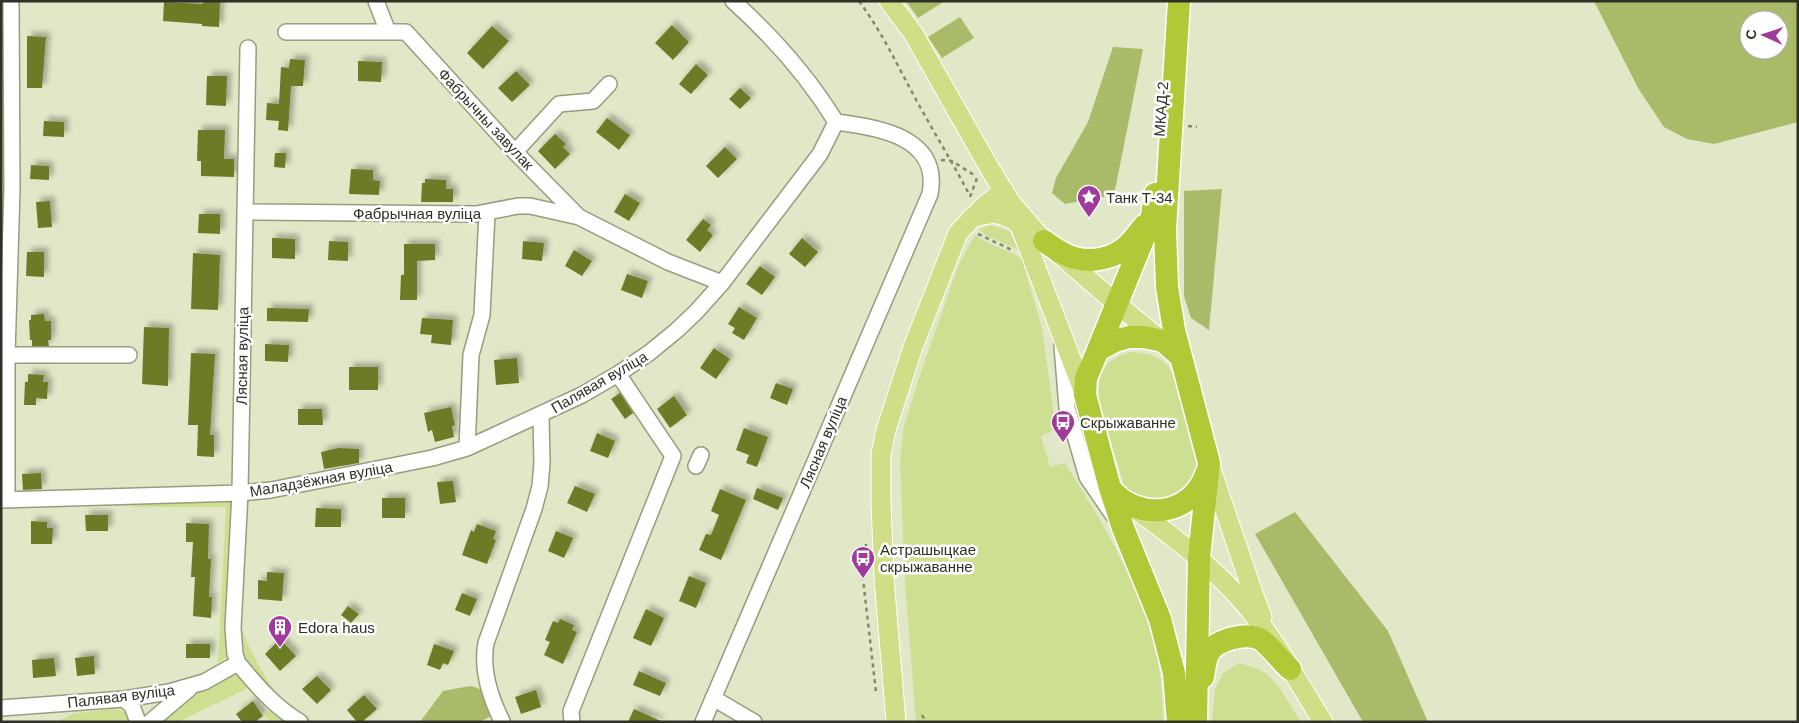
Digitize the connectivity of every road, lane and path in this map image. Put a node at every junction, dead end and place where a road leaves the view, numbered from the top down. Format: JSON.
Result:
{"nodes":[{"id":1,"x":11,"y":1,"type":"edge"},
{"id":2,"x":376,"y":1,"type":"edge"},
{"id":3,"x":733,"y":1,"type":"edge"},
{"id":4,"x":859,"y":1,"type":"edge"},
{"id":5,"x":888,"y":1,"type":"edge"},
{"id":6,"x":1169,"y":1,"type":"edge"},
{"id":7,"x":1179,"y":1,"type":"edge"},
{"id":8,"x":286,"y":32,"type":"dead end"},
{"id":9,"x":388,"y":32,"type":"junction"},
{"id":10,"x":248,"y":48,"type":"dead end"},
{"id":11,"x":609,"y":84,"type":"dead end"},
{"id":12,"x":836,"y":122,"type":"junction"},
{"id":13,"x":516,"y":152,"type":"junction"},
{"id":14,"x":927,"y":160,"type":"junction"},
{"id":15,"x":952,"y":161,"type":"junction"},
{"id":16,"x":977,"y":177,"type":"dead end"},
{"id":17,"x":6,"y":189,"type":"edge"},
{"id":18,"x":970,"y":196,"type":"dead end"},
{"id":19,"x":1007,"y":197,"type":"junction"},
{"id":20,"x":245,"y":212,"type":"junction"},
{"id":21,"x":487,"y":213,"type":"junction"},
{"id":22,"x":1152,"y":216,"type":"junction"},
{"id":23,"x":579,"y":217,"type":"junction"},
{"id":24,"x":970,"y":220,"type":"junction"},
{"id":25,"x":1019,"y":224,"type":"junction"},
{"id":26,"x":1044,"y":242,"type":"junction"},
{"id":27,"x":1020,"y":254,"type":"dead end"},
{"id":28,"x":722,"y":283,"type":"junction"},
{"id":29,"x":1118,"y":306,"type":"junction"},
{"id":30,"x":1060,"y":327,"type":"junction"},
{"id":31,"x":1163,"y":341,"type":"junction"},
{"id":32,"x":1098,"y":350,"type":"junction"},
{"id":33,"x":4,"y":355,"type":"edge"},
{"id":34,"x":128,"y":355,"type":"dead end"},
{"id":35,"x":1180,"y":356,"type":"junction"},
{"id":36,"x":618,"y":374,"type":"junction"},
{"id":37,"x":1085,"y":395,"type":"junction"},
{"id":38,"x":541,"y":415,"type":"junction"},
{"id":39,"x":467,"y":448,"type":"junction"},
{"id":40,"x":1209,"y":463,"type":"junction"},
{"id":41,"x":240,"y":493,"type":"junction"},
{"id":42,"x":1118,"y":495,"type":"junction"},
{"id":43,"x":4,"y":500,"type":"edge"},
{"id":44,"x":1123,"y":528,"type":"junction"},
{"id":45,"x":1199,"y":557,"type":"junction"},
{"id":46,"x":863,"y":579,"type":"dead end"},
{"id":47,"x":1272,"y":641,"type":"junction"},
{"id":48,"x":238,"y":663,"type":"junction"},
{"id":49,"x":1290,"y":669,"type":"junction"},
{"id":50,"x":192,"y":686,"type":"junction"},
{"id":51,"x":714,"y":698,"type":"junction"},
{"id":52,"x":877,"y":698,"type":"dead end"},
{"id":53,"x":124,"y":699,"type":"junction"},
{"id":54,"x":1,"y":708,"type":"edge"},
{"id":55,"x":922,"y":715,"type":"dead end"},
{"id":56,"x":1187,"y":718,"type":"edge"},
{"id":57,"x":159,"y":719,"type":"edge"},
{"id":58,"x":501,"y":721,"type":"edge"},
{"id":59,"x":138,"y":722,"type":"edge"},
{"id":60,"x":300,"y":722,"type":"edge"},
{"id":61,"x":572,"y":722,"type":"edge"},
{"id":62,"x":703,"y":722,"type":"edge"},
{"id":63,"x":754,"y":722,"type":"edge"},
{"id":64,"x":896,"y":722,"type":"edge"},
{"id":65,"x":926,"y":722,"type":"edge"},
{"id":66,"x":1323,"y":722,"type":"edge"}],
"edges":[{"from":1,"to":17,"type":"street"},
{"from":2,"to":9,"type":"street"},
{"from":3,"to":12,"type":"street"},
{"from":4,"to":15,"type":"path"},
{"from":5,"to":19,"type":"main road"},
{"from":6,"to":22,"type":"highway","name":"МКАД-2"},
{"from":7,"to":35,"type":"highway"},
{"from":8,"to":9,"type":"street","name":"Фабрычны завулак"},
{"from":9,"to":13,"type":"street","name":"Фабрычны завулак"},
{"from":10,"to":20,"type":"street","name":"Лясная вуліца"},
{"from":11,"to":13,"type":"street"},
{"from":12,"to":14,"type":"street"},
{"from":12,"to":28,"type":"street","name":"Палявая вуліца"},
{"from":13,"to":23,"type":"street","name":"Фабрычны завулак"},
{"from":14,"to":15,"type":"path"},
{"from":14,"to":51,"type":"street","name":"Лясная вуліца"},
{"from":15,"to":16,"type":"path"},
{"from":15,"to":18,"type":"path"},
{"from":17,"to":33,"type":"street"},
{"from":19,"to":24,"type":"main road"},
{"from":19,"to":25,"type":"main road"},
{"from":19,"to":26,"type":"main road"},
{"from":20,"to":21,"type":"street","name":"Фабрычная вуліца"},
{"from":20,"to":41,"type":"street","name":"Лясная вуліца"},
{"from":21,"to":23,"type":"street","name":"Фабрычная вуліца"},
{"from":21,"to":39,"type":"street"},
{"from":22,"to":26,"type":"highway"},
{"from":22,"to":29,"type":"highway","name":"МКАД-2"},
{"from":23,"to":28,"type":"street","name":"Фабрычная вуліца"},
{"from":24,"to":25,"type":"main road"},
{"from":24,"to":27,"type":"path"},
{"from":24,"to":64,"type":"main road"},
{"from":25,"to":30,"type":"main road"},
{"from":26,"to":29,"type":"main road"},
{"from":28,"to":36,"type":"street","name":"Палявая вуліца"},
{"from":29,"to":31,"type":"main road"},
{"from":29,"to":32,"type":"highway","name":"МКАД-2"},
{"from":30,"to":37,"type":"main road"},
{"from":30,"to":44,"type":"street"},
{"from":31,"to":32,"type":"highway"},
{"from":31,"to":35,"type":"highway"},
{"from":32,"to":37,"type":"highway"},
{"from":33,"to":34,"type":"street"},
{"from":33,"to":43,"type":"street"},
{"from":35,"to":40,"type":"highway"},
{"from":36,"to":38,"type":"street","name":"Палявая вуліца"},
{"from":36,"to":61,"type":"street"},
{"from":37,"to":42,"type":"highway"},
{"from":38,"to":39,"type":"street","name":"Маладзёжная вуліца"},
{"from":38,"to":58,"type":"street","name":"Палявая вуліца"},
{"from":39,"to":41,"type":"street","name":"Маладзёжная вуліца"},
{"from":40,"to":42,"type":"highway"},
{"from":40,"to":45,"type":"highway"},
{"from":40,"to":47,"type":"main road"},
{"from":41,"to":43,"type":"street","name":"Маладзёжная вуліца"},
{"from":41,"to":48,"type":"street","name":"Лясная вуліца"},
{"from":42,"to":44,"type":"highway"},
{"from":42,"to":45,"type":"main road"},
{"from":44,"to":56,"type":"highway"},
{"from":45,"to":47,"type":"main road"},
{"from":45,"to":56,"type":"highway"},
{"from":46,"to":52,"type":"path"},
{"from":47,"to":49,"type":"main road"},
{"from":48,"to":50,"type":"street","name":"Палявая вуліца"},
{"from":48,"to":60,"type":"street"},
{"from":49,"to":56,"type":"highway"},
{"from":49,"to":66,"type":"main road"},
{"from":50,"to":53,"type":"street","name":"Палявая вуліца"},
{"from":50,"to":57,"type":"street"},
{"from":51,"to":62,"type":"street","name":"Лясная вуліца"},
{"from":51,"to":63,"type":"street"},
{"from":53,"to":54,"type":"street","name":"Палявая вуліца"},
{"from":53,"to":59,"type":"street"},
{"from":55,"to":65,"type":"path"}]}
